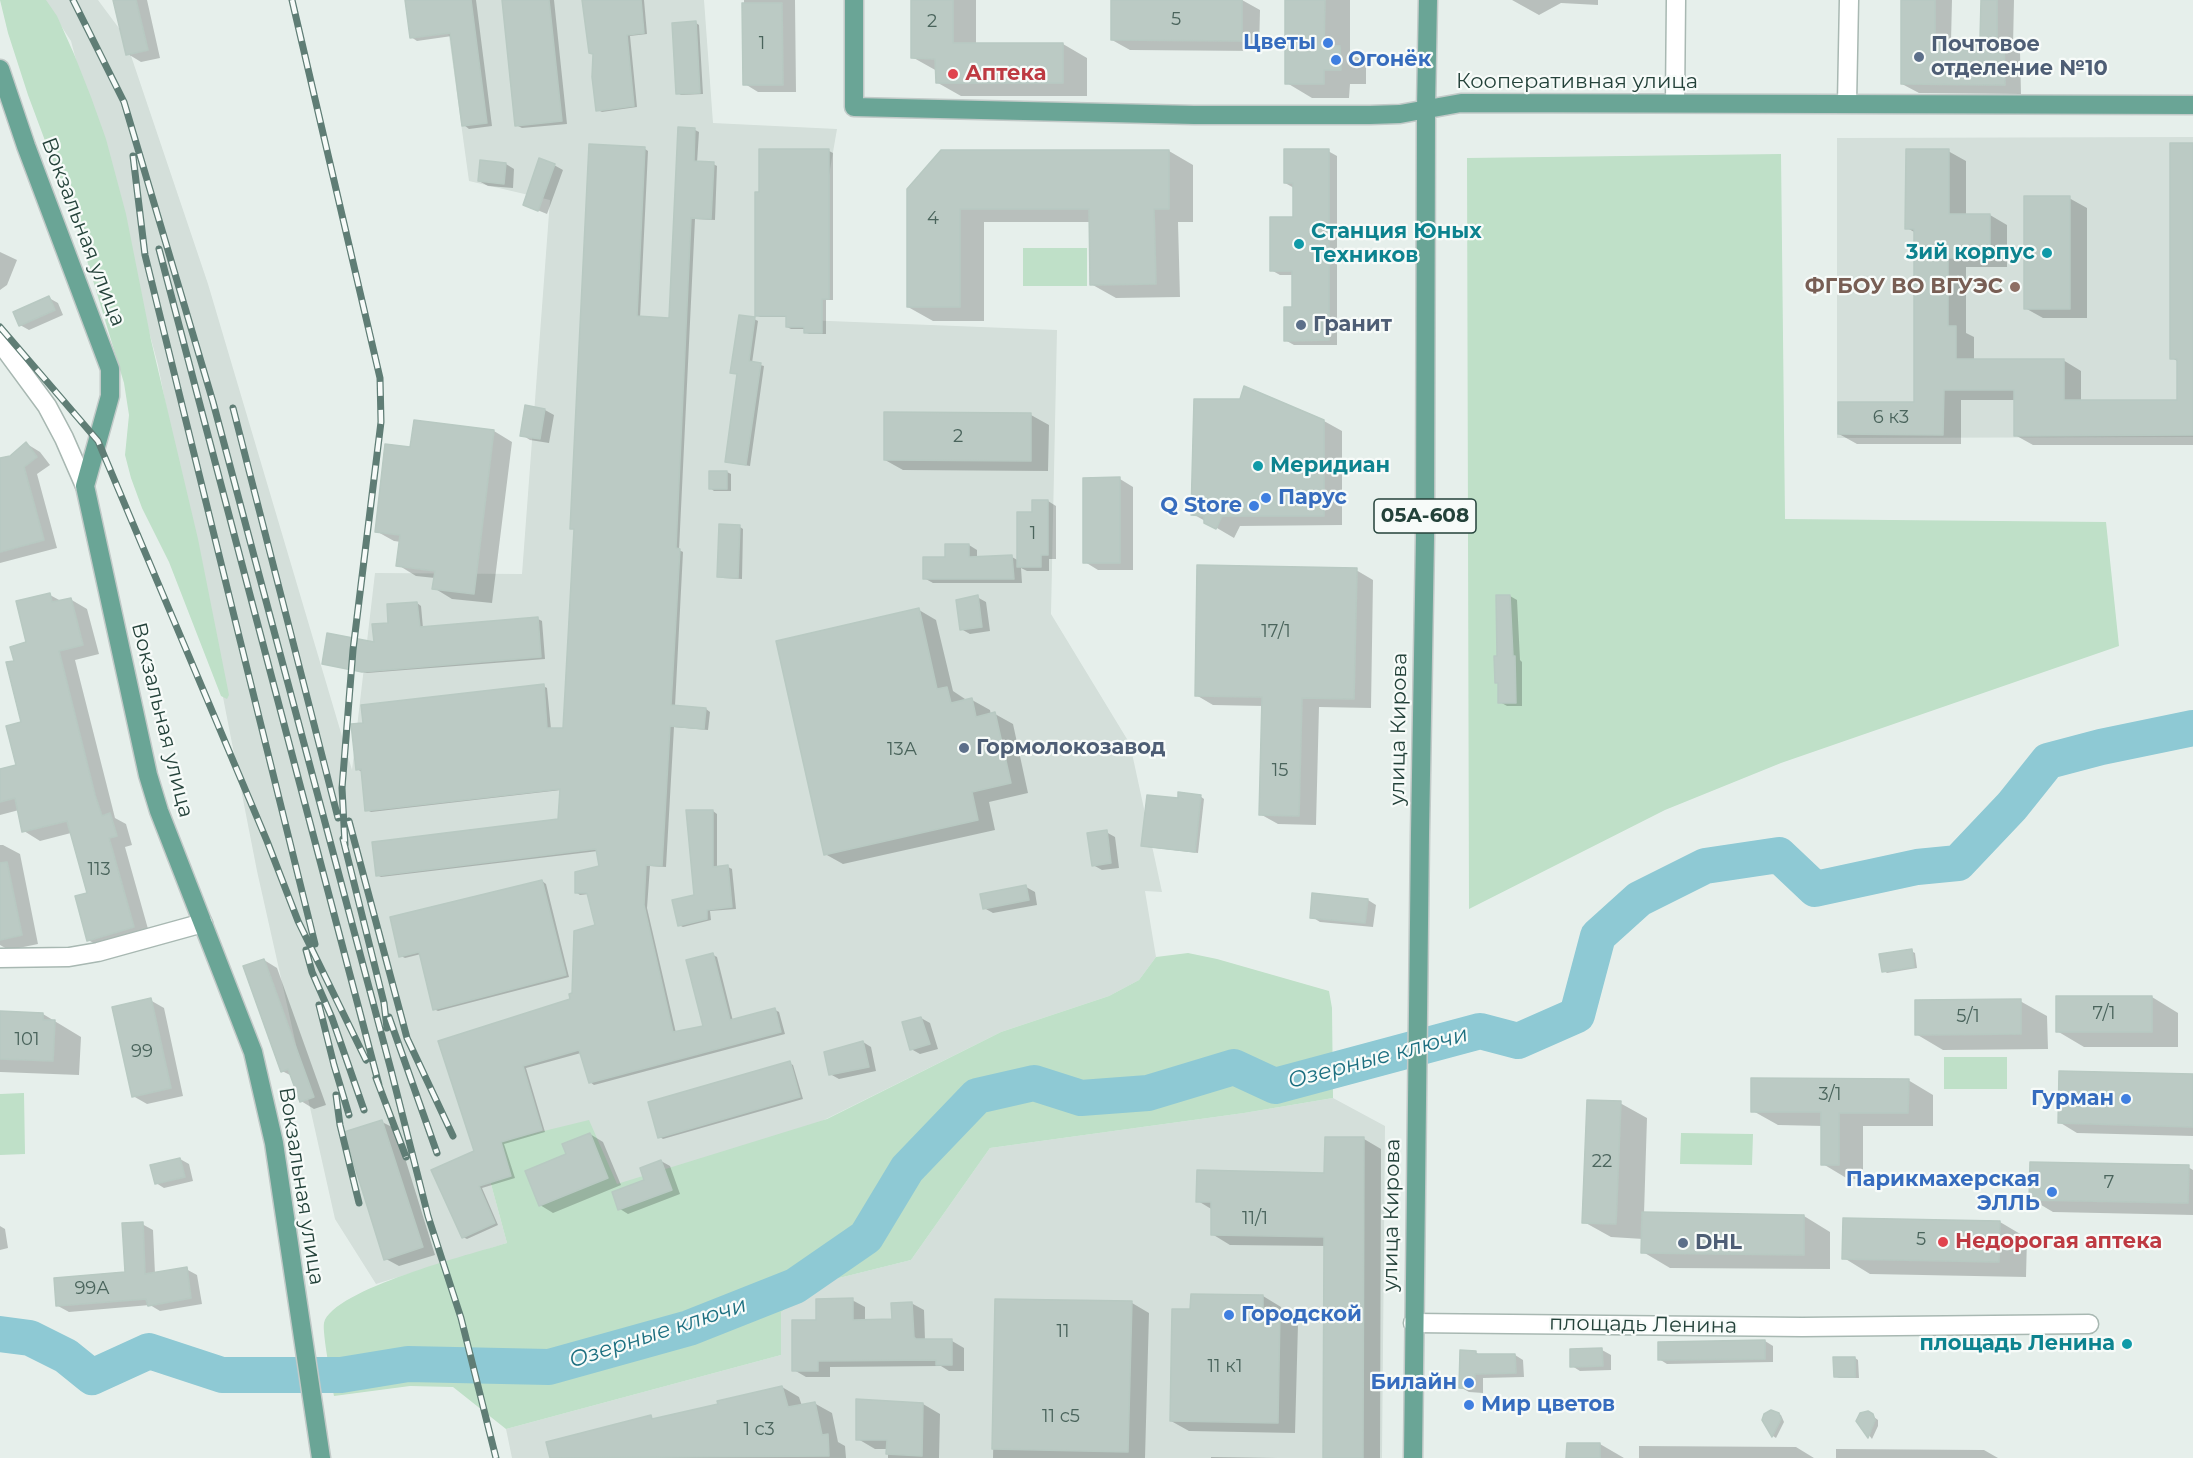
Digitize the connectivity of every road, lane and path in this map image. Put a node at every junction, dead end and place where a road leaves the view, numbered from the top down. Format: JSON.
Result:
{"nodes":[{"id":1,"x":854,"y":0,"type":"edge"},
{"id":2,"x":1428,"y":0,"type":"edge"},
{"id":3,"x":1676,"y":0,"type":"edge"},
{"id":4,"x":1849,"y":0,"type":"edge"},
{"id":5,"x":0,"y":69,"type":"edge"},
{"id":6,"x":1675,"y":103,"type":"junction"},
{"id":7,"x":1847,"y":103,"type":"junction"},
{"id":8,"x":2193,"y":105,"type":"edge"},
{"id":9,"x":1426,"y":108,"type":"junction"},
{"id":10,"x":0,"y":342,"type":"edge"},
{"id":11,"x":85,"y":486,"type":"junction"},
{"id":12,"x":203,"y":923,"type":"junction"},
{"id":13,"x":0,"y":958,"type":"edge"},
{"id":14,"x":1413,"y":1323,"type":"junction"},
{"id":15,"x":2089,"y":1324,"type":"dead end"},
{"id":16,"x":321,"y":1458,"type":"edge"},
{"id":17,"x":1413,"y":1458,"type":"edge"}],
"edges":[{"from":1,"to":9,"type":"main road","name":"Кооперативная улица"},
{"from":2,"to":9,"type":"main road","name":"улица Кирова","number":"05А-608"},
{"from":3,"to":6,"type":"street"},
{"from":4,"to":7,"type":"street"},
{"from":5,"to":11,"type":"main road","name":"Вокзальная улица"},
{"from":6,"to":7,"type":"main road","name":"Кооперативная улица"},
{"from":6,"to":9,"type":"main road","name":"Кооперативная улица"},
{"from":7,"to":8,"type":"main road","name":"Кооперативная улица"},
{"from":9,"to":14,"type":"main road","name":"улица Кирова","number":"05А-608"},
{"from":10,"to":11,"type":"street"},
{"from":11,"to":12,"type":"main road","name":"Вокзальная улица"},
{"from":12,"to":13,"type":"street"},
{"from":12,"to":16,"type":"main road","name":"Вокзальная улица"},
{"from":14,"to":15,"type":"street","name":"площадь Ленина"},
{"from":14,"to":17,"type":"main road","name":"улица Кирова","number":"05А-608"}]}
